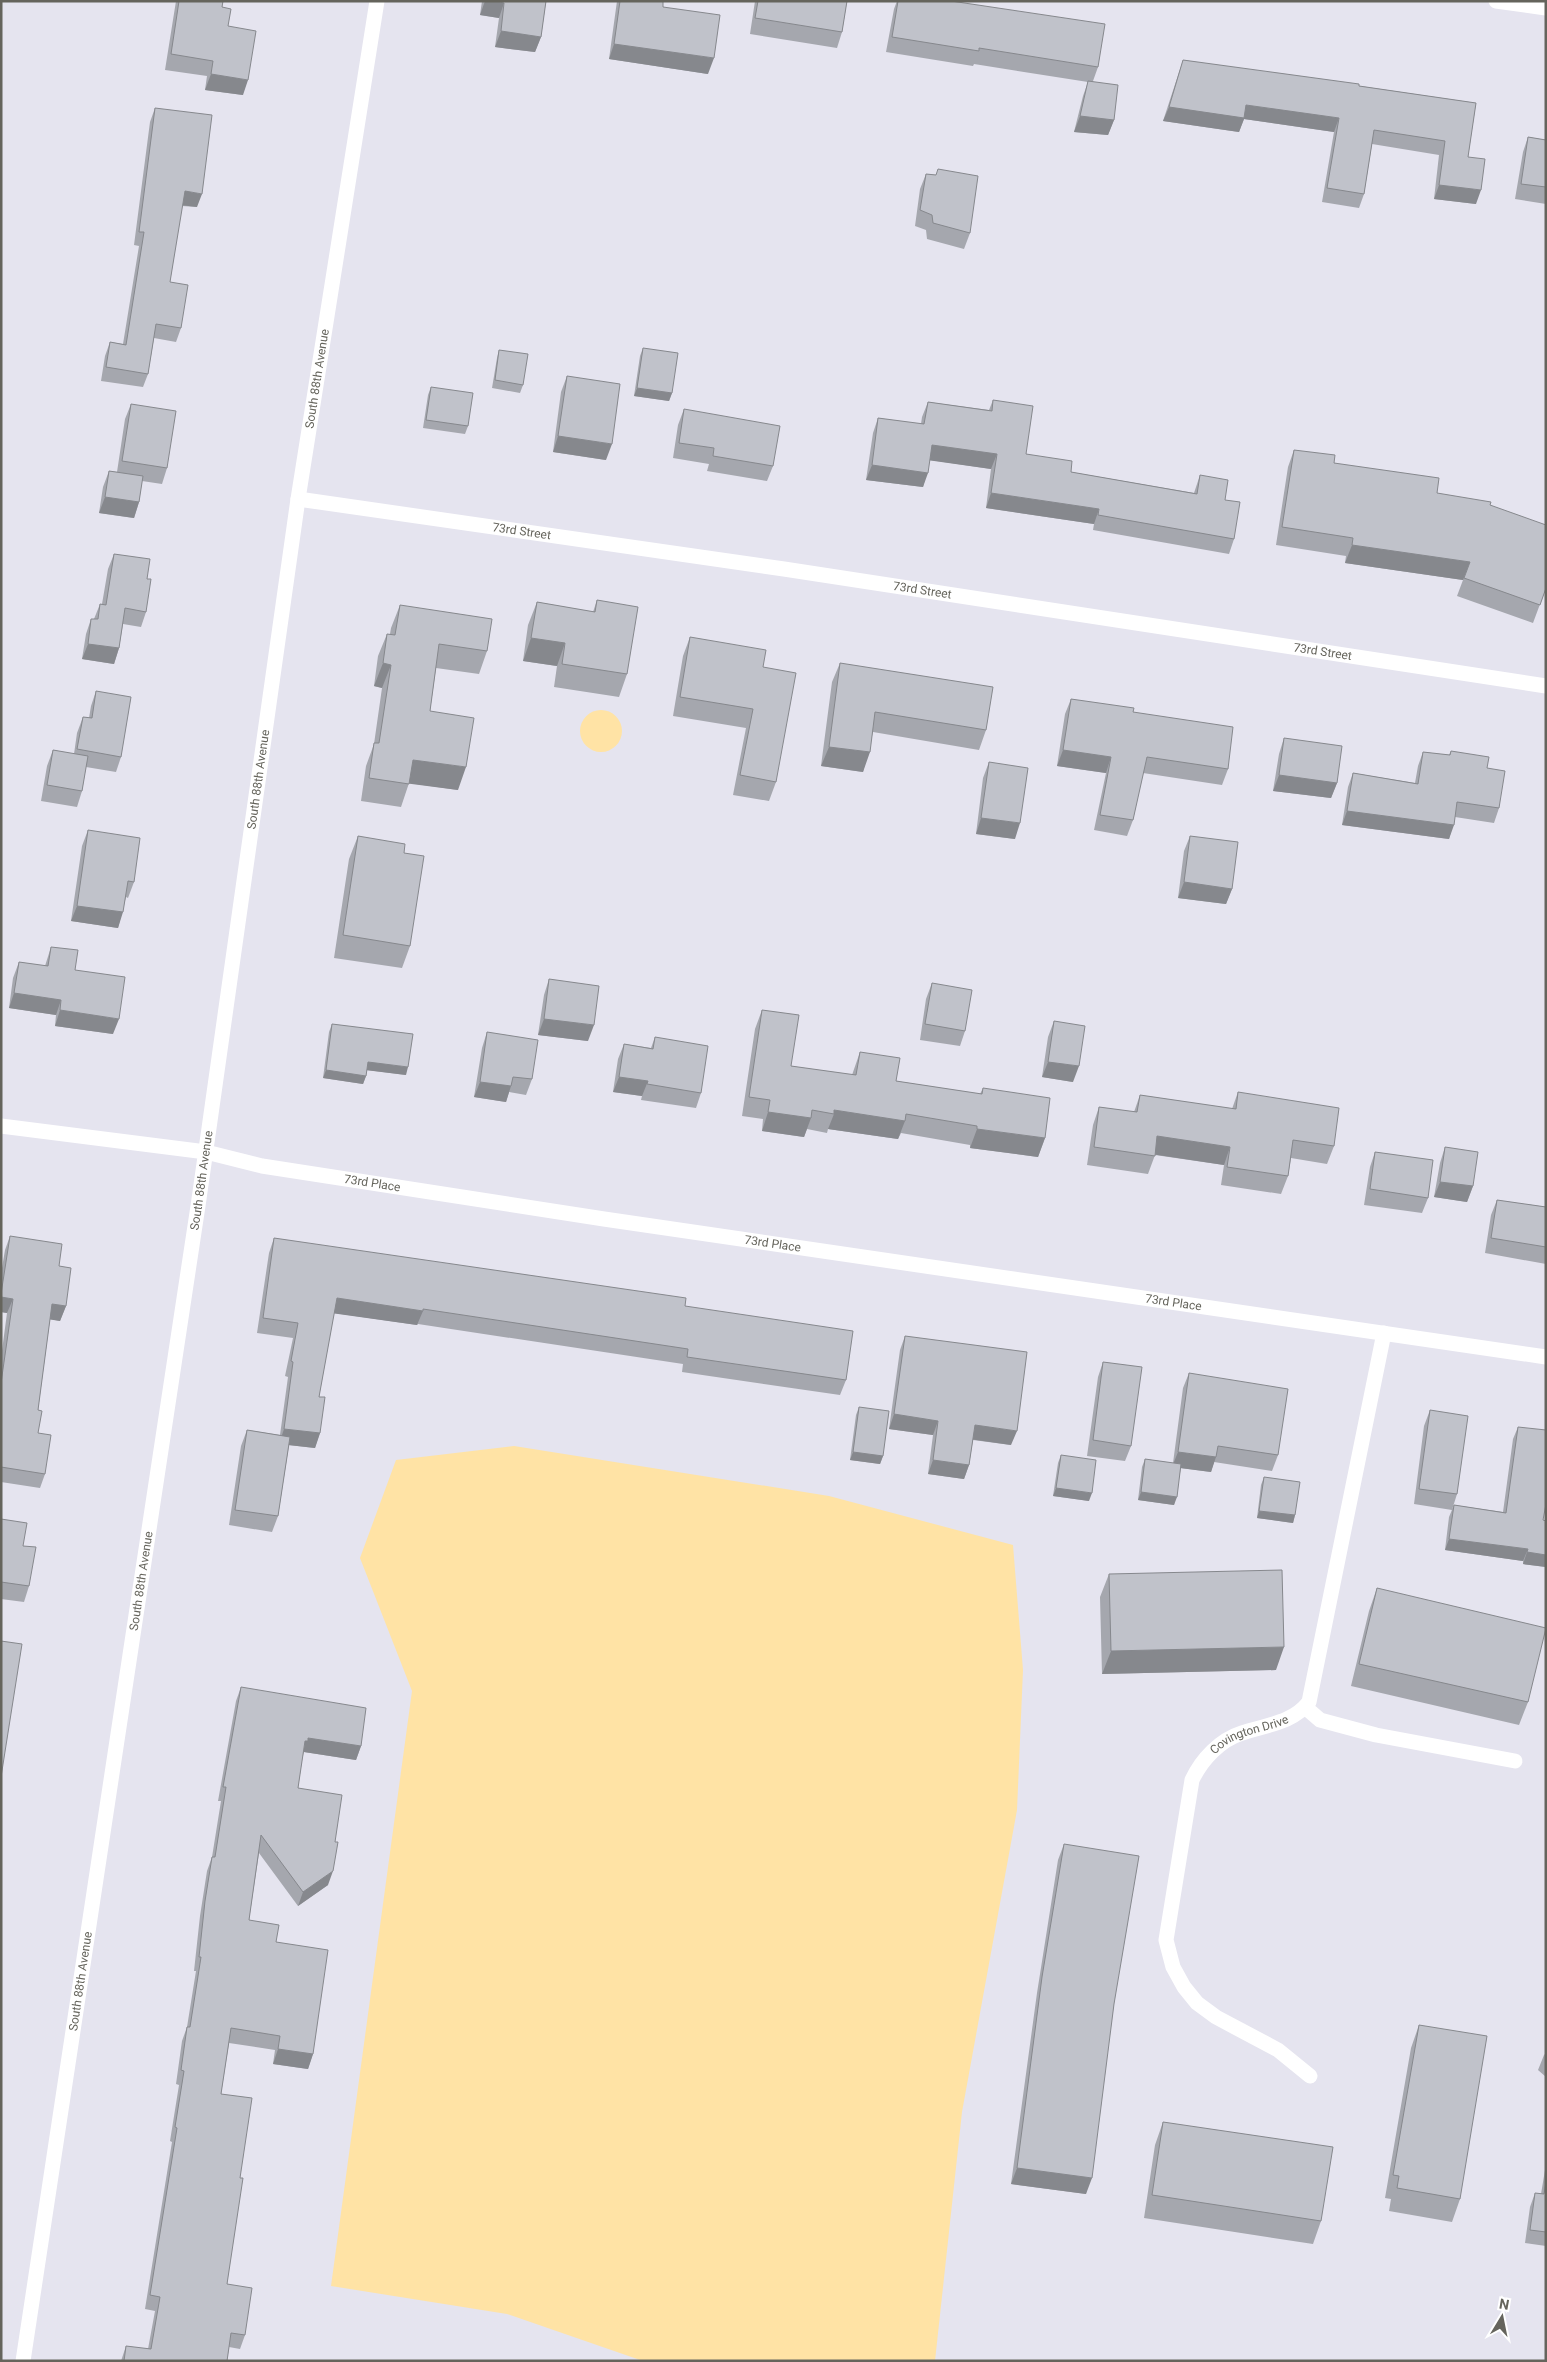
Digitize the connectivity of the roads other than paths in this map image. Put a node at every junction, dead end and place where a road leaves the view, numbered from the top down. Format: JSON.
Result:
{"nodes":[{"id":1,"x":378,"y":1,"type":"edge"},
{"id":2,"x":1496,"y":1,"type":"edge"},
{"id":3,"x":1546,"y":8,"type":"edge"},
{"id":4,"x":298,"y":499,"type":"junction"},
{"id":5,"x":1546,"y":686,"type":"edge"},
{"id":6,"x":1,"y":1126,"type":"edge"},
{"id":7,"x":206,"y":1152,"type":"junction"},
{"id":8,"x":1384,"y":1333,"type":"junction"},
{"id":9,"x":1546,"y":1357,"type":"edge"},
{"id":10,"x":1305,"y":1708,"type":"junction"},
{"id":11,"x":1515,"y":1761,"type":"dead end"},
{"id":12,"x":1310,"y":2076,"type":"dead end"},
{"id":13,"x":23,"y":2361,"type":"edge"}],
"edges":[{"from":1,"to":4,"type":"street","name":"South 88th Avenue"},
{"from":2,"to":3,"type":"street"},
{"from":4,"to":5,"type":"street","name":"73rd Street"},
{"from":4,"to":7,"type":"street","name":"South 88th Avenue"},
{"from":6,"to":7,"type":"street","name":"73rd Place"},
{"from":7,"to":8,"type":"street","name":"73rd Place"},
{"from":7,"to":13,"type":"street","name":"South 88th Avenue"},
{"from":8,"to":9,"type":"street","name":"73rd Place"},
{"from":8,"to":10,"type":"street"},
{"from":10,"to":11,"type":"street"},
{"from":10,"to":12,"type":"street","name":"Covington Drive"}]}
